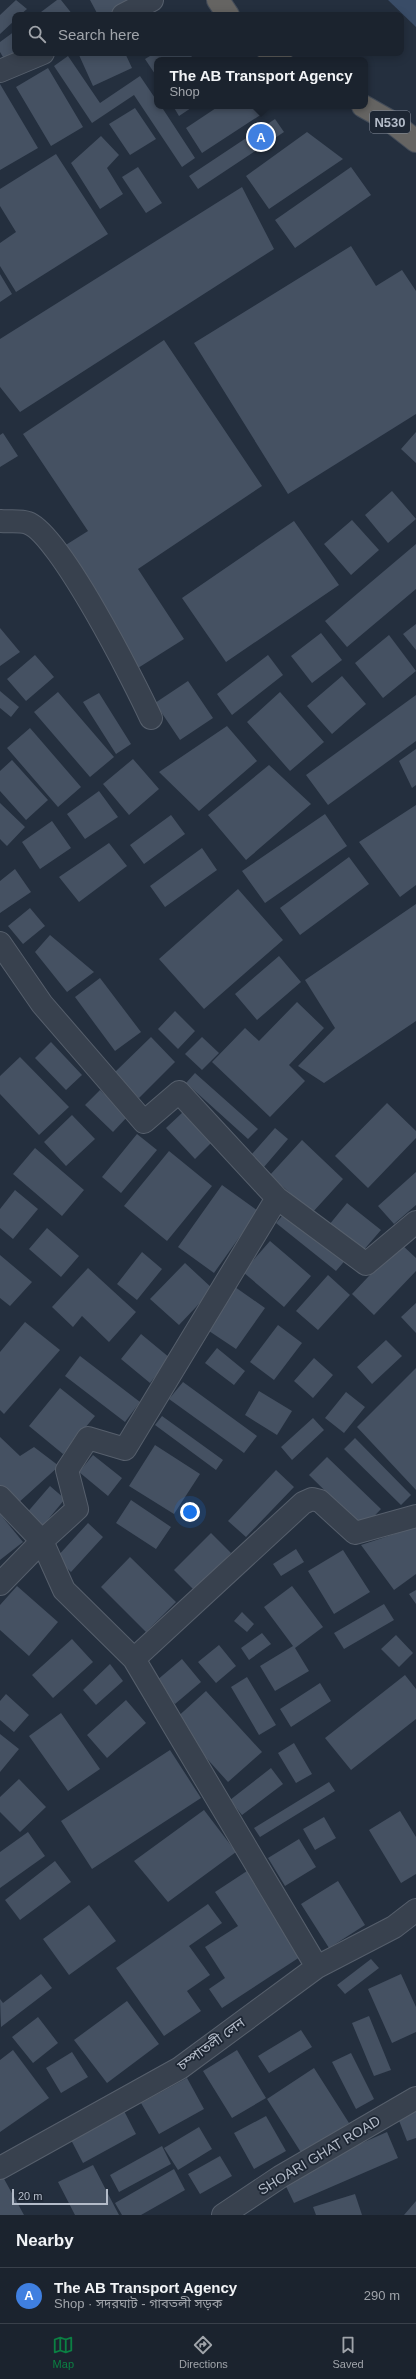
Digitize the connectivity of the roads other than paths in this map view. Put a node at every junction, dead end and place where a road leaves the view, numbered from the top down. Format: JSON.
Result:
{"nodes":[{"id":1,"x":152,"y":0,"type":"edge"},
{"id":2,"x":218,"y":0,"type":"edge"},
{"id":3,"x":129,"y":12,"type":"edge"},
{"id":4,"x":226,"y":12,"type":"edge"},
{"id":5,"x":36,"y":56,"type":"edge"},
{"id":6,"x":0,"y":71,"type":"edge"},
{"id":7,"x":368,"y":109,"type":"edge"},
{"id":8,"x":416,"y":141,"type":"edge"},
{"id":9,"x":0,"y":521,"type":"edge"},
{"id":10,"x":151,"y":718,"type":"dead end"},
{"id":11,"x":0,"y":943,"type":"edge"},
{"id":12,"x":277,"y":1198,"type":"junction"},
{"id":13,"x":416,"y":1222,"type":"edge"},
{"id":14,"x":0,"y":1497,"type":"edge"},
{"id":15,"x":416,"y":1516,"type":"edge"},
{"id":16,"x":42,"y":1541,"type":"junction"},
{"id":17,"x":0,"y":1584,"type":"edge"},
{"id":18,"x":134,"y":1658,"type":"junction"},
{"id":19,"x":416,"y":1910,"type":"edge"},
{"id":20,"x":316,"y":1967,"type":"junction"},
{"id":21,"x":416,"y":2098,"type":"edge"},
{"id":22,"x":0,"y":2168,"type":"edge"},
{"id":23,"x":223,"y":2215,"type":"edge"}],
"edges":[{"from":1,"to":3,"type":"street"},
{"from":2,"to":4,"type":"highway"},
{"from":5,"to":6,"type":"street"},
{"from":7,"to":8,"type":"highway","number":"N530"},
{"from":9,"to":10,"type":"street"},
{"from":11,"to":12,"type":"street"},
{"from":12,"to":13,"type":"street"},
{"from":12,"to":16,"type":"street"},
{"from":14,"to":16,"type":"street"},
{"from":15,"to":18,"type":"street"},
{"from":16,"to":17,"type":"street"},
{"from":16,"to":18,"type":"street"},
{"from":18,"to":20,"type":"street"},
{"from":19,"to":20,"type":"street","name":"চম্পাতলী লেন"},
{"from":20,"to":22,"type":"street","name":"চম্পাতলী লেন"},
{"from":21,"to":23,"type":"street","name":"SHOARI GHAT ROAD"}]}
